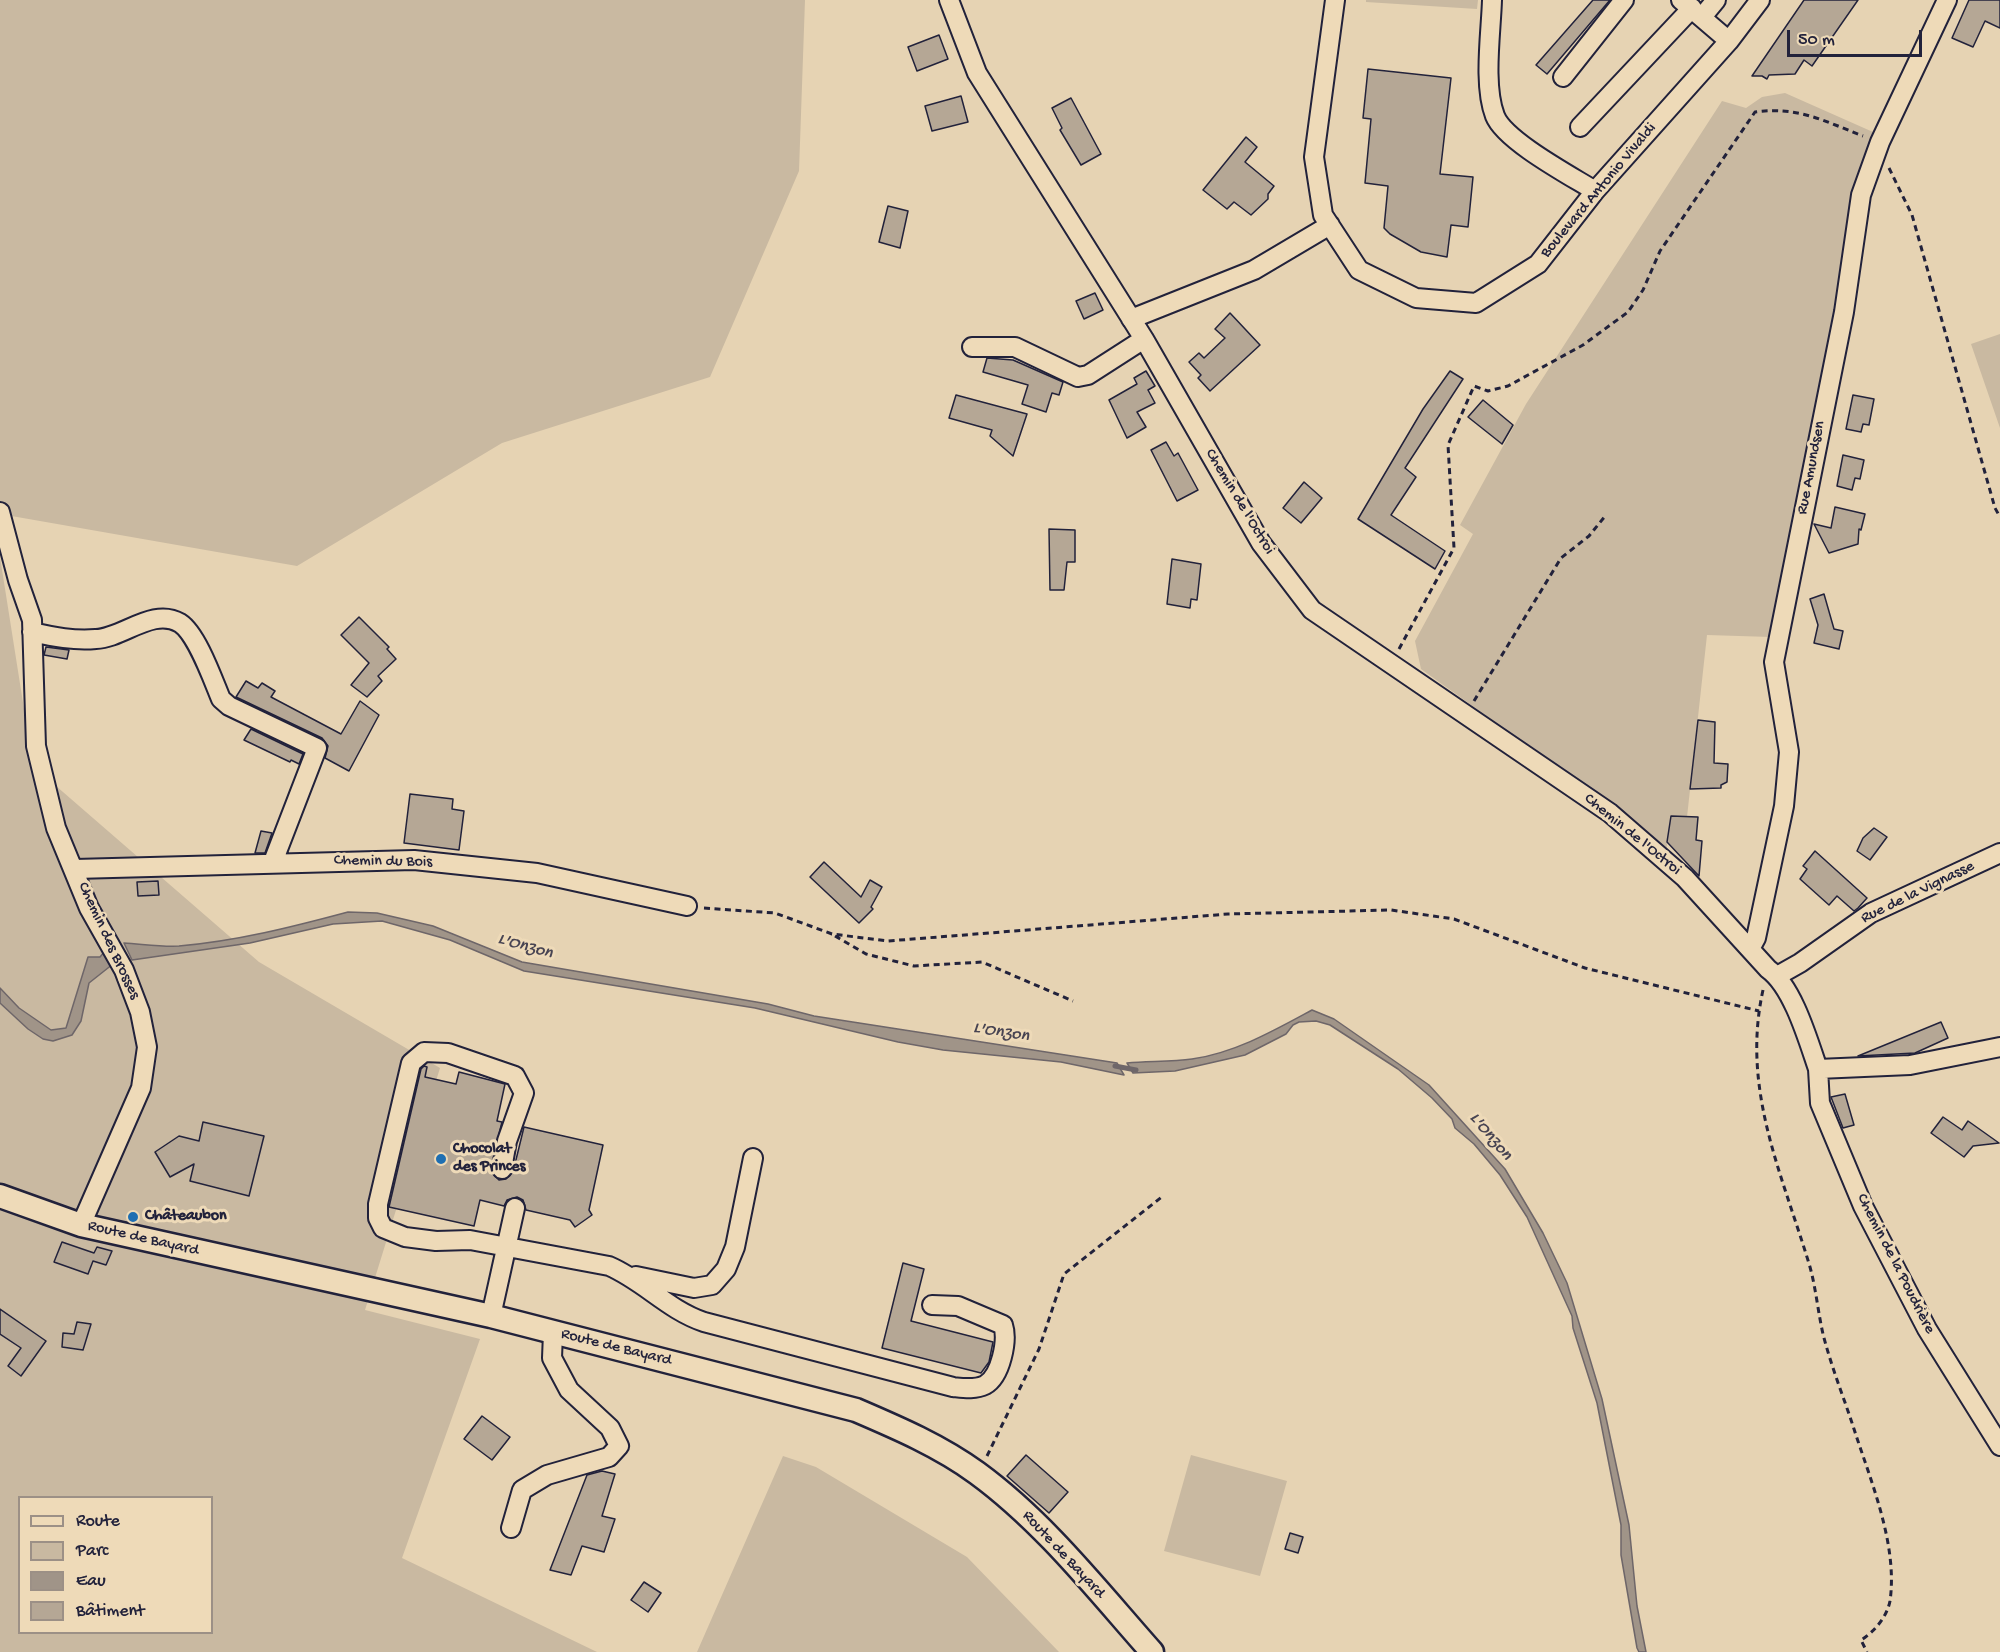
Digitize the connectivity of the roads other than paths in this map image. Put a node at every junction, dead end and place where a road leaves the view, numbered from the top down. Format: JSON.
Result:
{"nodes":[{"id":1,"x":950,"y":0,"type":"edge"},
{"id":2,"x":1335,"y":0,"type":"edge"},
{"id":3,"x":1492,"y":0,"type":"edge"},
{"id":4,"x":1624,"y":0,"type":"edge"},
{"id":5,"x":1716,"y":0,"type":"edge"},
{"id":6,"x":1760,"y":0,"type":"edge"},
{"id":7,"x":1947,"y":0,"type":"edge"},
{"id":8,"x":1692,"y":8,"type":"edge"},
{"id":9,"x":1729,"y":41,"type":"junction"},
{"id":10,"x":1563,"y":77,"type":"dead end"},
{"id":11,"x":1580,"y":128,"type":"dead end"},
{"id":12,"x":1595,"y":191,"type":"junction"},
{"id":13,"x":1330,"y":225,"type":"junction"},
{"id":14,"x":1131,"y":320,"type":"junction"},
{"id":15,"x":1143,"y":339,"type":"junction"},
{"id":16,"x":972,"y":347,"type":"dead end"},
{"id":17,"x":0,"y":512,"type":"edge"},
{"id":18,"x":32,"y":632,"type":"junction"},
{"id":19,"x":1998,"y":856,"type":"edge"},
{"id":20,"x":273,"y":862,"type":"junction"},
{"id":21,"x":75,"y":869,"type":"junction"},
{"id":22,"x":687,"y":906,"type":"road end"},
{"id":23,"x":1750,"y":949,"type":"junction"},
{"id":24,"x":1773,"y":973,"type":"junction"},
{"id":25,"x":2000,"y":1047,"type":"edge"},
{"id":26,"x":1818,"y":1069,"type":"junction"},
{"id":27,"x":753,"y":1158,"type":"dead end"},
{"id":28,"x":502,"y":1169,"type":"dead end"},
{"id":29,"x":0,"y":1196,"type":"edge"},
{"id":30,"x":515,"y":1208,"type":"dead end"},
{"id":31,"x":81,"y":1225,"type":"junction"},
{"id":32,"x":507,"y":1249,"type":"junction"},
{"id":33,"x":631,"y":1275,"type":"junction"},
{"id":34,"x":932,"y":1305,"type":"dead end"},
{"id":35,"x":491,"y":1316,"type":"junction"},
{"id":36,"x":554,"y":1333,"type":"junction"},
{"id":37,"x":2000,"y":1446,"type":"edge"},
{"id":38,"x":511,"y":1528,"type":"dead end"},
{"id":39,"x":1152,"y":1652,"type":"edge"}],
"edges":[{"from":1,"to":14,"type":"street","name":"Chemin de l'Octroi"},
{"from":2,"to":13,"type":"street","name":"Boulevard Antonio Vivaldi"},
{"from":3,"to":12,"type":"street"},
{"from":4,"to":10,"type":"street"},
{"from":5,"to":8,"type":"street"},
{"from":6,"to":9,"type":"street","name":"Boulevard Antonio Vivaldi"},
{"from":7,"to":23,"type":"street","name":"Rue Amundsen"},
{"from":8,"to":9,"type":"street"},
{"from":8,"to":11,"type":"street"},
{"from":9,"to":12,"type":"street","name":"Boulevard Antonio Vivaldi"},
{"from":12,"to":13,"type":"street","name":"Boulevard Antonio Vivaldi"},
{"from":13,"to":14,"type":"street"},
{"from":14,"to":15,"type":"street","name":"Chemin de l'Octroi"},
{"from":15,"to":16,"type":"street"},
{"from":15,"to":23,"type":"street","name":"Chemin de l'Octroi"},
{"from":17,"to":18,"type":"street","name":"Chemin des Brosses"},
{"from":18,"to":20,"type":"street"},
{"from":18,"to":21,"type":"street","name":"Chemin des Brosses"},
{"from":19,"to":24,"type":"street","name":"Rue de la Vignasse"},
{"from":20,"to":21,"type":"street","name":"Chemin du Bois"},
{"from":20,"to":22,"type":"street","name":"Chemin du Bois"},
{"from":21,"to":31,"type":"street","name":"Chemin des Brosses"},
{"from":23,"to":24,"type":"street","name":"Chemin de l'Octroi"},
{"from":24,"to":26,"type":"street","name":"Chemin de la Poudrière"},
{"from":25,"to":26,"type":"street"},
{"from":26,"to":37,"type":"street","name":"Chemin de la Poudrière"},
{"from":27,"to":33,"type":"street"},
{"from":28,"to":32,"type":"street"},
{"from":29,"to":31,"type":"main road","name":"Route de Bayard"},
{"from":30,"to":32,"type":"street"},
{"from":31,"to":35,"type":"main road","name":"Route de Bayard"},
{"from":32,"to":33,"type":"street"},
{"from":32,"to":35,"type":"street"},
{"from":33,"to":34,"type":"street"},
{"from":35,"to":36,"type":"main road","name":"Route de Bayard"},
{"from":36,"to":38,"type":"street"},
{"from":36,"to":39,"type":"main road","name":"Route de Bayard"}]}
